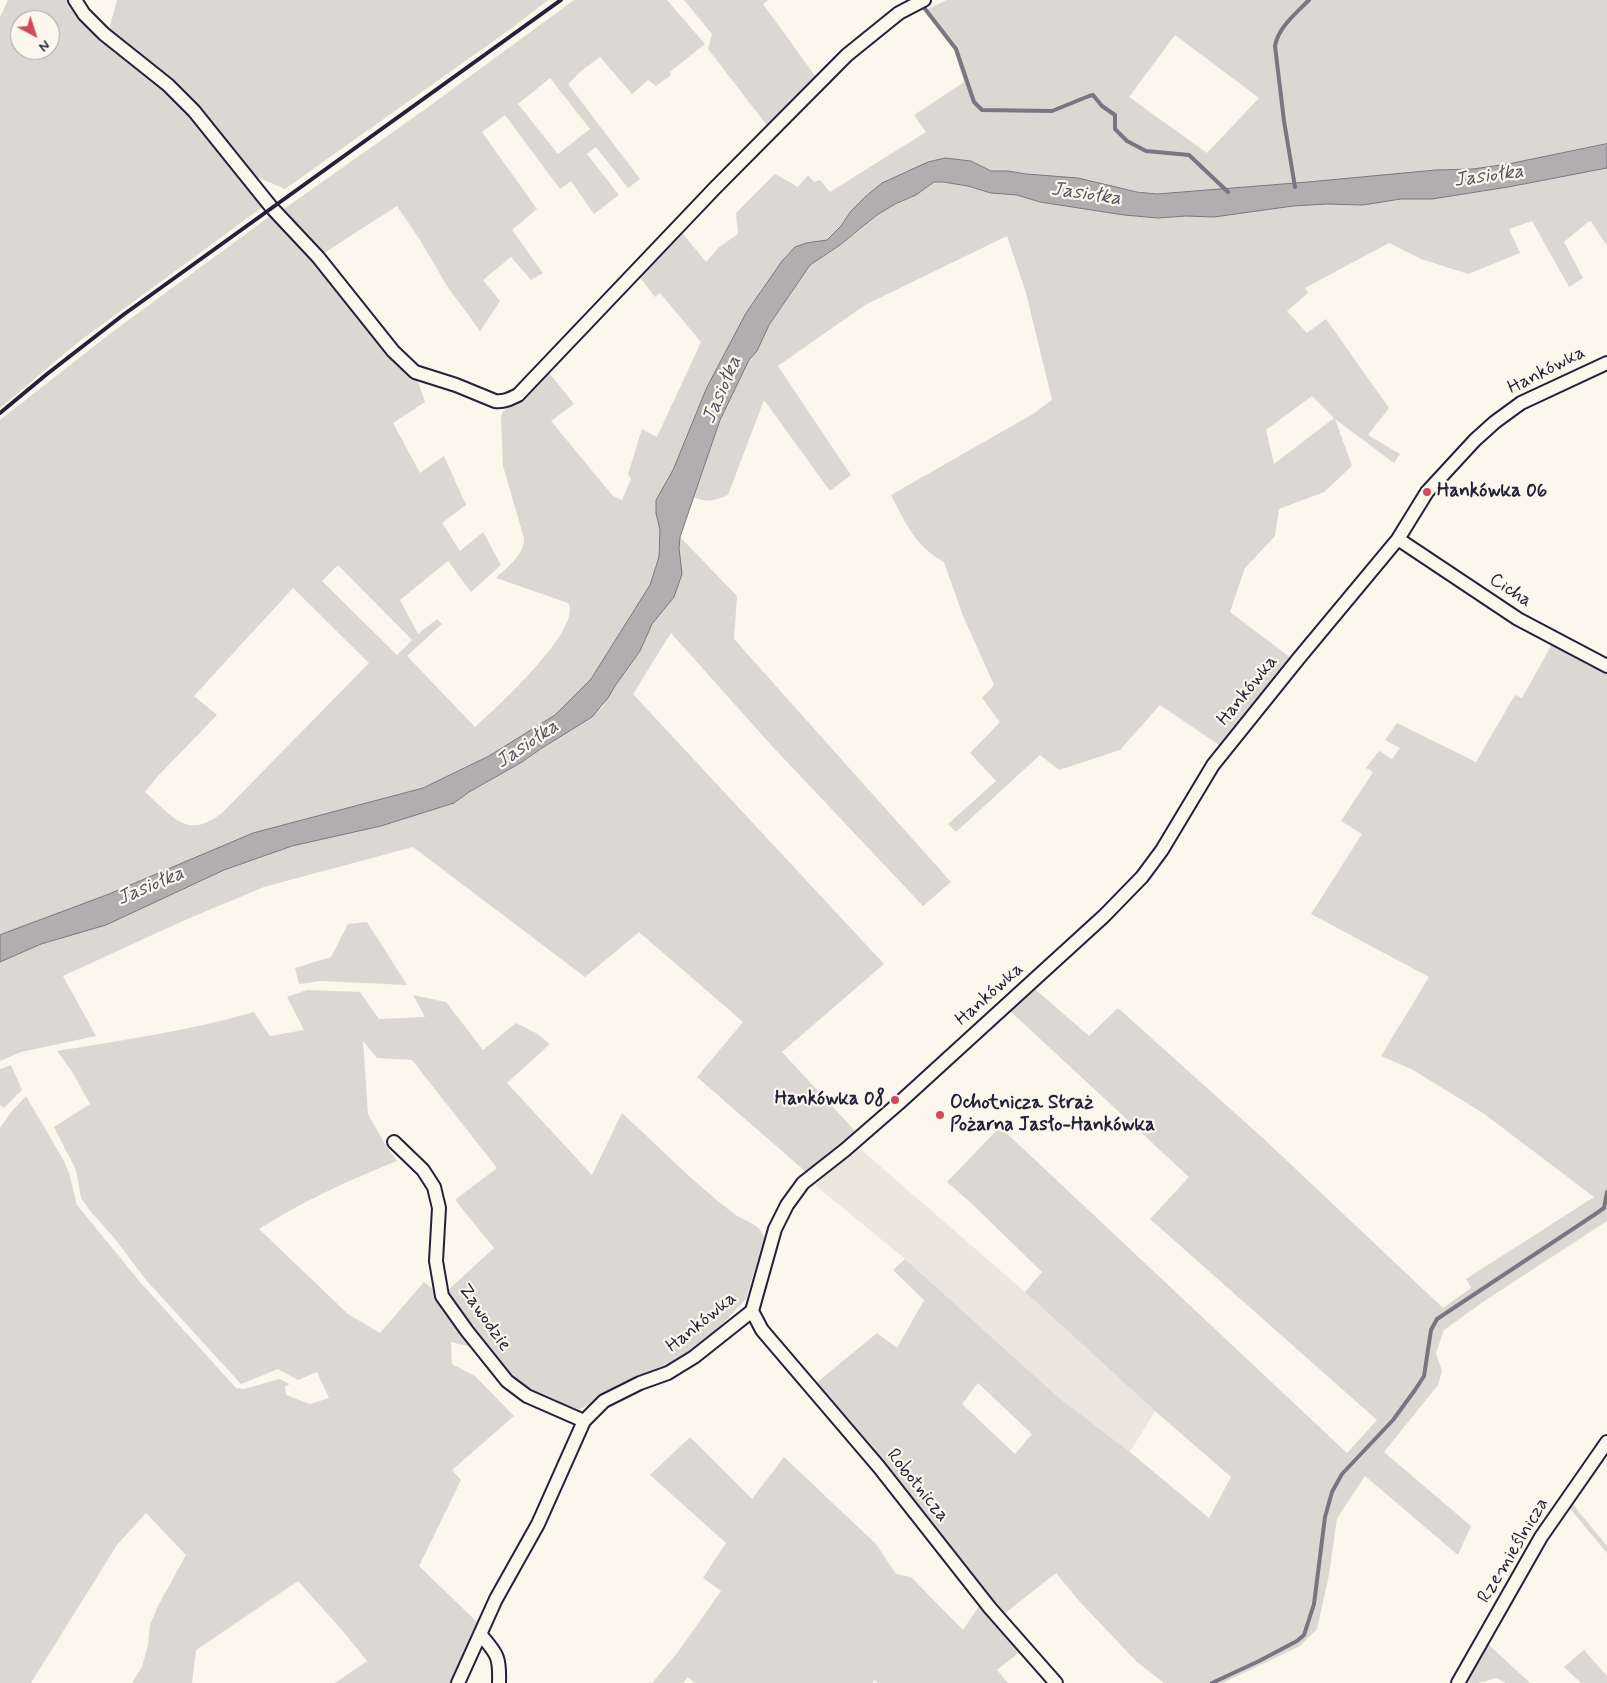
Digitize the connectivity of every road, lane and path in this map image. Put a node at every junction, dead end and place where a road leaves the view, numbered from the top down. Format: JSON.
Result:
{"nodes":[{"id":1,"x":75,"y":0,"type":"edge"},
{"id":2,"x":924,"y":0,"type":"edge"},
{"id":3,"x":1607,"y":362,"type":"edge"},
{"id":4,"x":1398,"y":539,"type":"junction"},
{"id":5,"x":1607,"y":666,"type":"edge"},
{"id":6,"x":394,"y":1142,"type":"dead end"},
{"id":7,"x":752,"y":1311,"type":"junction"},
{"id":8,"x":584,"y":1421,"type":"junction"},
{"id":9,"x":1607,"y":1442,"type":"edge"},
{"id":10,"x":480,"y":1634,"type":"junction"},
{"id":11,"x":458,"y":1683,"type":"edge"},
{"id":12,"x":500,"y":1683,"type":"edge"},
{"id":13,"x":1056,"y":1683,"type":"edge"},
{"id":14,"x":1458,"y":1683,"type":"edge"}],
"edges":[{"from":1,"to":2,"type":"street"},
{"from":3,"to":4,"type":"street","name":"Hankówka"},
{"from":4,"to":5,"type":"street","name":"Cicha"},
{"from":4,"to":7,"type":"street","name":"Hankówka"},
{"from":6,"to":8,"type":"street","name":"Zawodzie"},
{"from":7,"to":8,"type":"street","name":"Hankówka"},
{"from":7,"to":13,"type":"street","name":"Robotnicza"},
{"from":8,"to":10,"type":"street","name":"Hankówka"},
{"from":9,"to":14,"type":"street","name":"Rzemieślnicza"},
{"from":10,"to":11,"type":"street","name":"Hankówka"},
{"from":10,"to":12,"type":"street"}]}
